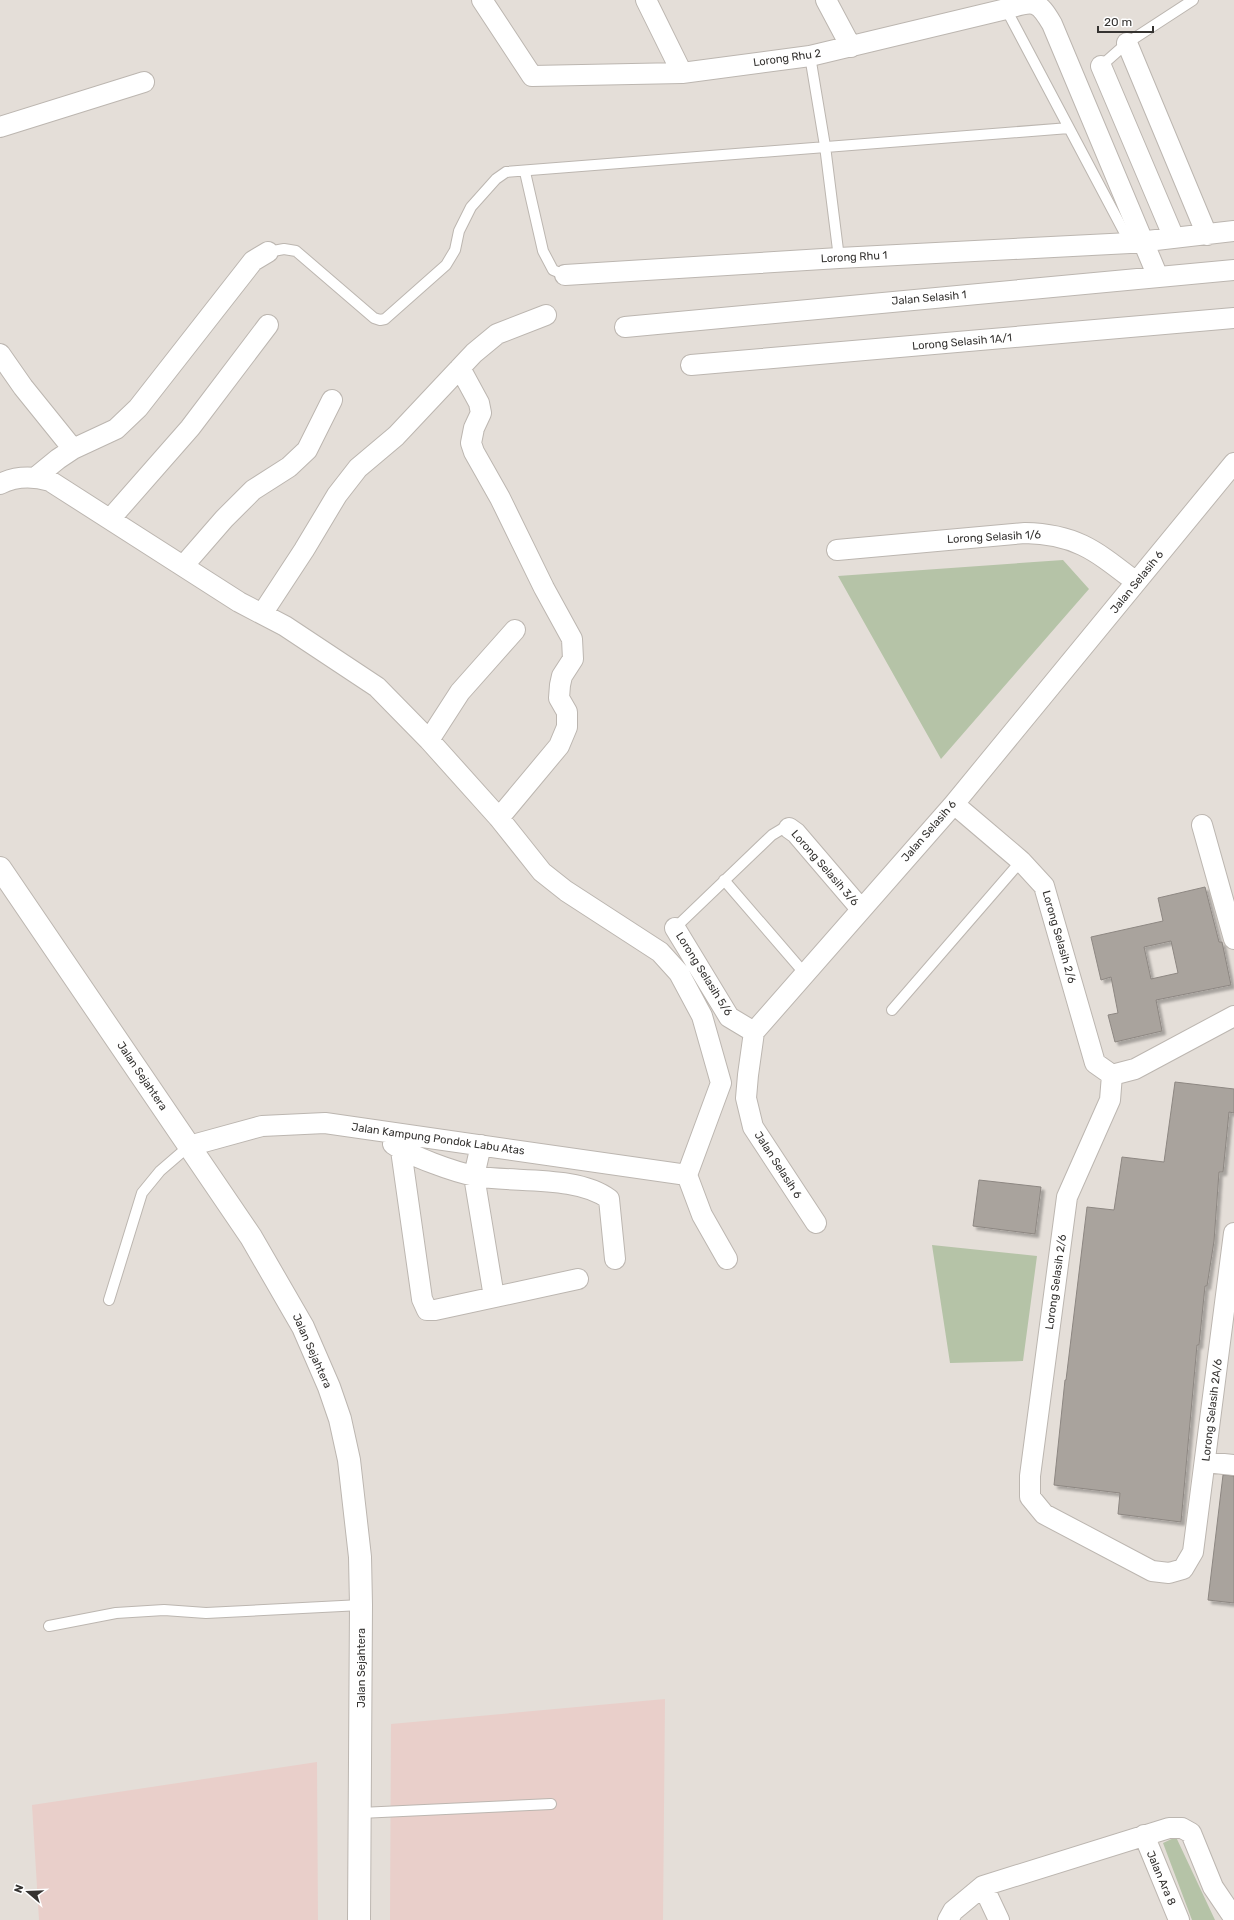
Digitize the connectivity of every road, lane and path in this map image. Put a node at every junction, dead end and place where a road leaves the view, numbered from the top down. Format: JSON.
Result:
{"nodes":[{"id":1,"x":482,"y":0,"type":"edge"},
{"id":2,"x":646,"y":0,"type":"edge"},
{"id":3,"x":826,"y":0,"type":"edge"},
{"id":4,"x":1193,"y":0,"type":"edge"},
{"id":5,"x":1006,"y":9,"type":"junction"},
{"id":6,"x":1127,"y":43,"type":"junction"},
{"id":7,"x":851,"y":47,"type":"junction"},
{"id":8,"x":810,"y":56,"type":"junction"},
{"id":9,"x":1101,"y":66,"type":"joint"},
{"id":10,"x":682,"y":72,"type":"junction"},
{"id":11,"x":144,"y":82,"type":"dead end"},
{"id":12,"x":0,"y":127,"type":"edge"},
{"id":13,"x":1069,"y":128,"type":"junction"},
{"id":14,"x":825,"y":146,"type":"junction"},
{"id":15,"x":525,"y":172,"type":"junction"},
{"id":16,"x":1234,"y":231,"type":"edge"},
{"id":17,"x":1206,"y":235,"type":"junction"},
{"id":18,"x":1174,"y":238,"type":"junction"},
{"id":19,"x":1136,"y":243,"type":"junction"},
{"id":20,"x":268,"y":252,"type":"joint"},
{"id":21,"x":839,"y":258,"type":"junction"},
{"id":22,"x":1234,"y":270,"type":"edge"},
{"id":23,"x":565,"y":275,"type":"joint"},
{"id":24,"x":1158,"y":277,"type":"junction"},
{"id":25,"x":546,"y":315,"type":"dead end"},
{"id":26,"x":1234,"y":318,"type":"edge"},
{"id":27,"x":268,"y":325,"type":"dead end"},
{"id":28,"x":625,"y":327,"type":"dead end"},
{"id":29,"x":0,"y":354,"type":"edge"},
{"id":30,"x":691,"y":365,"type":"dead end"},
{"id":31,"x":460,"y":368,"type":"junction"},
{"id":32,"x":332,"y":400,"type":"dead end"},
{"id":33,"x":73,"y":449,"type":"junction"},
{"id":34,"x":1234,"y":463,"type":"edge"},
{"id":35,"x":36,"y":477,"type":"junction"},
{"id":36,"x":0,"y":484,"type":"edge"},
{"id":37,"x":111,"y":518,"type":"junction"},
{"id":38,"x":837,"y":550,"type":"dead end"},
{"id":39,"x":184,"y":565,"type":"junction"},
{"id":40,"x":1136,"y":582,"type":"junction"},
{"id":41,"x":262,"y":614,"type":"junction"},
{"id":42,"x":515,"y":630,"type":"dead end"},
{"id":43,"x":429,"y":740,"type":"junction"},
{"id":44,"x":954,"y":804,"type":"junction"},
{"id":45,"x":500,"y":818,"type":"junction"},
{"id":46,"x":1202,"y":825,"type":"dead end"},
{"id":47,"x":789,"y":828,"type":"joint"},
{"id":48,"x":1021,"y":861,"type":"junction"},
{"id":49,"x":0,"y":868,"type":"edge"},
{"id":50,"x":724,"y":880,"type":"junction"},
{"id":51,"x":861,"y":909,"type":"junction"},
{"id":52,"x":675,"y":928,"type":"joint"},
{"id":53,"x":1234,"y":940,"type":"edge"},
{"id":54,"x":806,"y":975,"type":"junction"},
{"id":55,"x":892,"y":1010,"type":"dead end"},
{"id":56,"x":1234,"y":1016,"type":"edge"},
{"id":57,"x":754,"y":1032,"type":"junction"},
{"id":58,"x":748,"y":1075,"type":"junction"},
{"id":59,"x":1112,"y":1076,"type":"junction"},
{"id":60,"x":722,"y":1083,"type":"junction"},
{"id":61,"x":370,"y":1128,"type":"junction"},
{"id":62,"x":481,"y":1144,"type":"junction"},
{"id":63,"x":189,"y":1146,"type":"junction"},
{"id":64,"x":401,"y":1150,"type":"junction"},
{"id":65,"x":687,"y":1175,"type":"junction"},
{"id":66,"x":474,"y":1176,"type":"junction"},
{"id":67,"x":816,"y":1223,"type":"dead end"},
{"id":68,"x":1234,"y":1233,"type":"edge"},
{"id":69,"x":615,"y":1259,"type":"dead end"},
{"id":70,"x":727,"y":1259,"type":"dead end"},
{"id":71,"x":578,"y":1279,"type":"dead end"},
{"id":72,"x":494,"y":1297,"type":"junction"},
{"id":73,"x":109,"y":1300,"type":"dead end"},
{"id":74,"x":1205,"y":1462,"type":"junction"},
{"id":75,"x":1234,"y":1465,"type":"edge"},
{"id":76,"x":1169,"y":1573,"type":"joint"},
{"id":77,"x":361,"y":1605,"type":"junction"},
{"id":78,"x":49,"y":1626,"type":"dead end"},
{"id":79,"x":551,"y":1804,"type":"dead end"},
{"id":80,"x":360,"y":1813,"type":"junction"},
{"id":81,"x":1144,"y":1835,"type":"junction"},
{"id":82,"x":983,"y":1886,"type":"junction"},
{"id":83,"x":1234,"y":1918,"type":"edge"},
{"id":84,"x":360,"y":1920,"type":"edge"},
{"id":85,"x":948,"y":1920,"type":"edge"},
{"id":86,"x":999,"y":1920,"type":"edge"},
{"id":87,"x":1179,"y":1920,"type":"edge"}],
"edges":[{"from":1,"to":10,"type":"street","name":"Lorong Rhu 2"},
{"from":2,"to":10,"type":"street"},
{"from":3,"to":7,"type":"street"},
{"from":4,"to":6,"type":"lane"},
{"from":5,"to":7,"type":"street","name":"Lorong Rhu 2"},
{"from":5,"to":13,"type":"lane"},
{"from":5,"to":19,"type":"street","name":"Lorong Rhu 2"},
{"from":6,"to":9,"type":"lane"},
{"from":6,"to":17,"type":"street"},
{"from":7,"to":8,"type":"street","name":"Lorong Rhu 2"},
{"from":8,"to":10,"type":"street","name":"Lorong Rhu 2"},
{"from":8,"to":14,"type":"lane"},
{"from":9,"to":18,"type":"street"},
{"from":11,"to":12,"type":"street"},
{"from":13,"to":14,"type":"lane"},
{"from":13,"to":19,"type":"lane"},
{"from":14,"to":15,"type":"lane"},
{"from":14,"to":21,"type":"lane"},
{"from":15,"to":20,"type":"lane"},
{"from":15,"to":23,"type":"lane"},
{"from":16,"to":17,"type":"street","name":"Lorong Rhu 1"},
{"from":17,"to":18,"type":"street","name":"Lorong Rhu 1"},
{"from":18,"to":19,"type":"street","name":"Lorong Rhu 1"},
{"from":19,"to":21,"type":"street","name":"Lorong Rhu 1"},
{"from":19,"to":24,"type":"street"},
{"from":20,"to":33,"type":"street"},
{"from":21,"to":23,"type":"street","name":"Lorong Rhu 1"},
{"from":22,"to":24,"type":"street","name":"Jalan Selasih 1"},
{"from":24,"to":28,"type":"street","name":"Jalan Selasih 1"},
{"from":25,"to":31,"type":"street"},
{"from":26,"to":30,"type":"street","name":"Lorong Selasih 1A/1"},
{"from":27,"to":37,"type":"street"},
{"from":29,"to":33,"type":"street"},
{"from":31,"to":41,"type":"street"},
{"from":31,"to":45,"type":"street"},
{"from":32,"to":39,"type":"street"},
{"from":33,"to":35,"type":"street"},
{"from":34,"to":40,"type":"street","name":"Jalan Selasih 6"},
{"from":35,"to":36,"type":"street"},
{"from":35,"to":37,"type":"street"},
{"from":37,"to":39,"type":"street"},
{"from":38,"to":40,"type":"street","name":"Lorong Selasih 1/6"},
{"from":39,"to":41,"type":"street"},
{"from":40,"to":44,"type":"street","name":"Jalan Selasih 6"},
{"from":41,"to":43,"type":"street"},
{"from":42,"to":43,"type":"street"},
{"from":43,"to":45,"type":"street"},
{"from":44,"to":48,"type":"street","name":"Lorong Selasih 2/6"},
{"from":44,"to":51,"type":"street","name":"Jalan Selasih 6"},
{"from":45,"to":60,"type":"street"},
{"from":46,"to":53,"type":"street"},
{"from":47,"to":50,"type":"lane"},
{"from":47,"to":51,"type":"street","name":"Lorong Selasih 3/6"},
{"from":48,"to":55,"type":"lane"},
{"from":48,"to":59,"type":"street","name":"Lorong Selasih 2/6"},
{"from":49,"to":63,"type":"main road","name":"Jalan Sejahtera"},
{"from":50,"to":52,"type":"lane"},
{"from":50,"to":54,"type":"lane"},
{"from":51,"to":54,"type":"street","name":"Jalan Selasih 6"},
{"from":52,"to":57,"type":"street","name":"Lorong Selasih 5/6"},
{"from":54,"to":57,"type":"street","name":"Jalan Selasih 6"},
{"from":56,"to":59,"type":"street"},
{"from":57,"to":58,"type":"street","name":"Jalan Selasih 6"},
{"from":58,"to":60,"type":"street"},
{"from":58,"to":67,"type":"street","name":"Jalan Selasih 6"},
{"from":59,"to":76,"type":"street","name":"Lorong Selasih 2/6"},
{"from":60,"to":65,"type":"street"},
{"from":61,"to":62,"type":"street","name":"Jalan Kampung Pondok Labu Atas"},
{"from":61,"to":63,"type":"street","name":"Jalan Kampung Pondok Labu Atas"},
{"from":61,"to":64,"type":"street"},
{"from":62,"to":65,"type":"street","name":"Jalan Kampung Pondok Labu Atas"},
{"from":62,"to":66,"type":"street"},
{"from":63,"to":73,"type":"lane"},
{"from":63,"to":77,"type":"main road","name":"Jalan Sejahtera"},
{"from":64,"to":66,"type":"street"},
{"from":64,"to":72,"type":"street"},
{"from":65,"to":70,"type":"street"},
{"from":66,"to":69,"type":"street"},
{"from":66,"to":72,"type":"street"},
{"from":68,"to":74,"type":"street","name":"Lorong Selasih 2A/6"},
{"from":71,"to":72,"type":"street"},
{"from":74,"to":75,"type":"street"},
{"from":74,"to":76,"type":"street","name":"Lorong Selasih 2A/6"},
{"from":77,"to":78,"type":"lane"},
{"from":77,"to":80,"type":"main road","name":"Jalan Sejahtera"},
{"from":79,"to":80,"type":"lane"},
{"from":80,"to":84,"type":"main road","name":"Jalan Sejahtera"},
{"from":81,"to":82,"type":"street"},
{"from":81,"to":83,"type":"street"},
{"from":81,"to":87,"type":"street","name":"Jalan Ara 8"},
{"from":82,"to":85,"type":"street"},
{"from":82,"to":86,"type":"street"}]}
